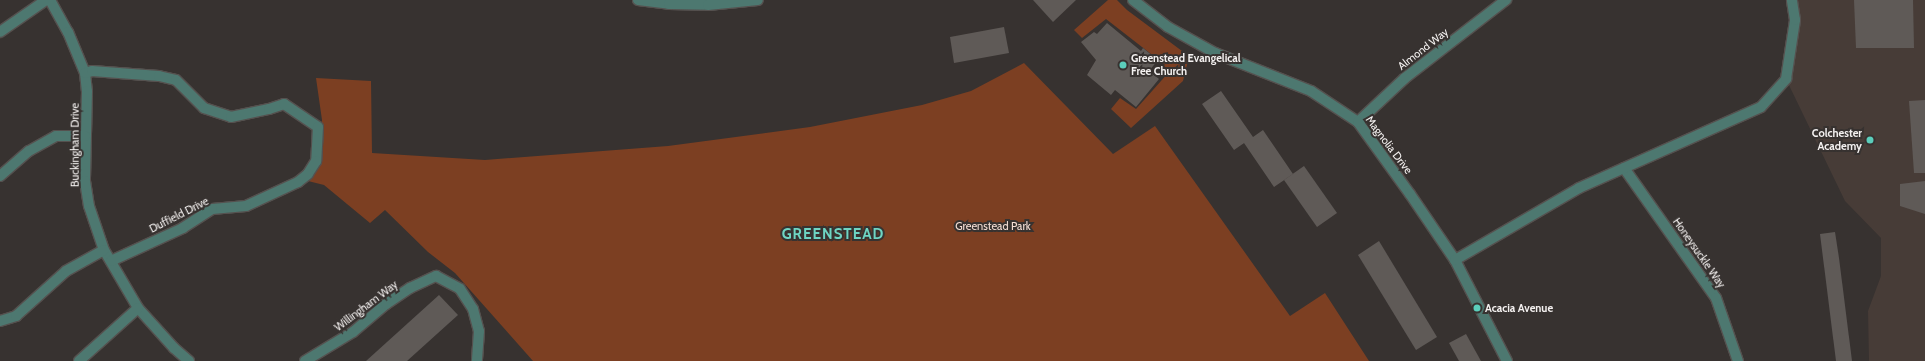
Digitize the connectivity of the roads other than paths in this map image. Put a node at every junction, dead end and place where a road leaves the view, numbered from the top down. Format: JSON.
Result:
{"nodes":[{"id":1,"x":46,"y":0,"type":"edge"},
{"id":2,"x":50,"y":0,"type":"edge"},
{"id":3,"x":638,"y":0,"type":"edge"},
{"id":4,"x":758,"y":0,"type":"edge"},
{"id":5,"x":1133,"y":0,"type":"edge"},
{"id":6,"x":1506,"y":0,"type":"edge"},
{"id":7,"x":1792,"y":0,"type":"edge"},
{"id":8,"x":0,"y":32,"type":"edge"},
{"id":9,"x":85,"y":72,"type":"junction"},
{"id":10,"x":1358,"y":122,"type":"junction"},
{"id":11,"x":85,"y":136,"type":"junction"},
{"id":12,"x":1624,"y":168,"type":"junction"},
{"id":13,"x":0,"y":176,"type":"edge"},
{"id":14,"x":104,"y":250,"type":"junction"},
{"id":15,"x":1455,"y":260,"type":"junction"},
{"id":16,"x":111,"y":261,"type":"junction"},
{"id":17,"x":138,"y":308,"type":"junction"},
{"id":18,"x":0,"y":321,"type":"edge"},
{"id":19,"x":79,"y":361,"type":"edge"},
{"id":20,"x":189,"y":361,"type":"edge"},
{"id":21,"x":305,"y":361,"type":"edge"},
{"id":22,"x":477,"y":361,"type":"edge"},
{"id":23,"x":1507,"y":361,"type":"edge"},
{"id":24,"x":1738,"y":361,"type":"edge"}],
"edges":[{"from":1,"to":8,"type":"street"},
{"from":2,"to":9,"type":"street","name":"Buckingham Drive"},
{"from":3,"to":4,"type":"street"},
{"from":5,"to":10,"type":"street","name":"Magnolia Drive"},
{"from":6,"to":10,"type":"street","name":"Almond Way"},
{"from":7,"to":12,"type":"street"},
{"from":9,"to":11,"type":"street","name":"Buckingham Drive"},
{"from":9,"to":16,"type":"street","name":"Duffield Drive"},
{"from":10,"to":15,"type":"street","name":"Magnolia Drive"},
{"from":11,"to":13,"type":"street"},
{"from":11,"to":14,"type":"street","name":"Buckingham Drive"},
{"from":12,"to":15,"type":"street"},
{"from":12,"to":24,"type":"street","name":"Honeysuckle Way"},
{"from":14,"to":16,"type":"street","name":"Buckingham Drive"},
{"from":14,"to":18,"type":"street"},
{"from":15,"to":23,"type":"street","name":"Magnolia Drive"},
{"from":16,"to":17,"type":"street","name":"Buckingham Drive"},
{"from":17,"to":19,"type":"street"},
{"from":17,"to":20,"type":"street","name":"Buckingham Drive"},
{"from":21,"to":22,"type":"street","name":"Willingham Way"}]}
